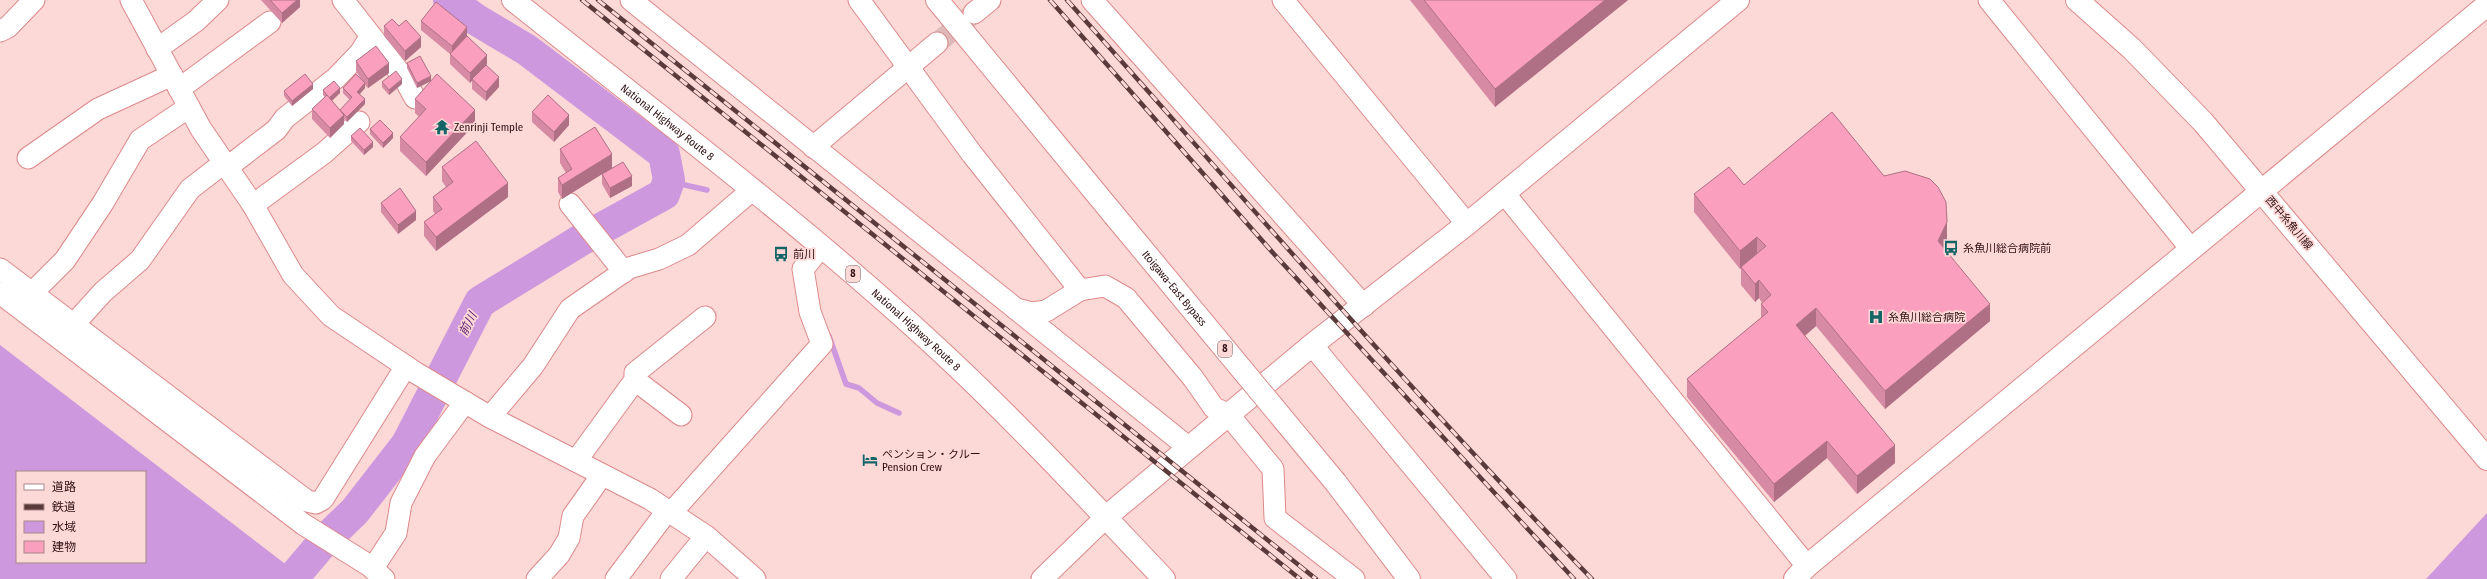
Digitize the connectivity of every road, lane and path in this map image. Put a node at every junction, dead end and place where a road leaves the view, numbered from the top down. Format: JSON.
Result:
{"nodes":[{"id":1,"x":34,"y":0,"type":"edge"},
{"id":2,"x":132,"y":0,"type":"edge"},
{"id":3,"x":218,"y":0,"type":"edge"},
{"id":4,"x":343,"y":0,"type":"edge"},
{"id":5,"x":514,"y":0,"type":"edge"},
{"id":6,"x":631,"y":0,"type":"edge"},
{"id":7,"x":859,"y":0,"type":"edge"},
{"id":8,"x":937,"y":0,"type":"edge"},
{"id":9,"x":990,"y":0,"type":"edge"},
{"id":10,"x":1092,"y":0,"type":"edge"},
{"id":11,"x":1283,"y":0,"type":"edge"},
{"id":12,"x":1738,"y":0,"type":"edge"},
{"id":13,"x":1989,"y":0,"type":"edge"},
{"id":14,"x":2077,"y":0,"type":"edge"},
{"id":15,"x":2487,"y":5,"type":"edge"},
{"id":16,"x":974,"y":13,"type":"tunnel mouth"},
{"id":17,"x":270,"y":22,"type":"dead end"},
{"id":18,"x":0,"y":31,"type":"edge"},
{"id":19,"x":371,"y":36,"type":"junction"},
{"id":20,"x":937,"y":42,"type":"tunnel mouth"},
{"id":21,"x":158,"y":49,"type":"junction"},
{"id":22,"x":909,"y":66,"type":"junction"},
{"id":23,"x":176,"y":82,"type":"junction"},
{"id":24,"x":415,"y":98,"type":"edge"},
{"id":25,"x":189,"y":108,"type":"junction"},
{"id":26,"x":359,"y":122,"type":"dead end"},
{"id":27,"x":813,"y":147,"type":"junction"},
{"id":28,"x":28,"y":158,"type":"dead end"},
{"id":29,"x":227,"y":164,"type":"junction"},
{"id":30,"x":752,"y":190,"type":"junction"},
{"id":31,"x":2263,"y":191,"type":"junction"},
{"id":32,"x":1504,"y":193,"type":"junction"},
{"id":33,"x":570,"y":204,"type":"dead end"},
{"id":34,"x":254,"y":205,"type":"junction"},
{"id":35,"x":1467,"y":224,"type":"junction"},
{"id":36,"x":821,"y":247,"type":"junction"},
{"id":37,"x":2191,"y":249,"type":"junction"},
{"id":38,"x":0,"y":269,"type":"edge"},
{"id":39,"x":624,"y":272,"type":"junction"},
{"id":40,"x":1080,"y":290,"type":"junction"},
{"id":41,"x":0,"y":292,"type":"edge"},
{"id":42,"x":32,"y":293,"type":"junction"},
{"id":43,"x":1364,"y":306,"type":"junction"},
{"id":44,"x":1016,"y":310,"type":"junction"},
{"id":45,"x":706,"y":317,"type":"dead end"},
{"id":46,"x":74,"y":324,"type":"junction"},
{"id":47,"x":1312,"y":345,"type":"junction"},
{"id":48,"x":411,"y":370,"type":"junction"},
{"id":49,"x":634,"y":380,"type":"junction"},
{"id":50,"x":459,"y":399,"type":"junction"},
{"id":51,"x":1228,"y":414,"type":"junction"},
{"id":52,"x":681,"y":415,"type":"dead end"},
{"id":53,"x":490,"y":417,"type":"junction"},
{"id":54,"x":1188,"y":447,"type":"junction"},
{"id":55,"x":2487,"y":459,"type":"edge"},
{"id":56,"x":576,"y":461,"type":"junction"},
{"id":57,"x":602,"y":475,"type":"junction"},
{"id":58,"x":669,"y":512,"type":"junction"},
{"id":59,"x":1106,"y":517,"type":"junction"},
{"id":60,"x":706,"y":536,"type":"junction"},
{"id":61,"x":376,"y":571,"type":"edge"},
{"id":62,"x":1801,"y":572,"type":"edge"},
{"id":63,"x":538,"y":579,"type":"edge"},
{"id":64,"x":616,"y":579,"type":"edge"},
{"id":65,"x":671,"y":579,"type":"edge"},
{"id":66,"x":755,"y":579,"type":"edge"},
{"id":67,"x":1042,"y":579,"type":"edge"},
{"id":68,"x":1164,"y":579,"type":"edge"},
{"id":69,"x":1354,"y":579,"type":"edge"},
{"id":70,"x":1409,"y":579,"type":"edge"},
{"id":71,"x":1506,"y":579,"type":"edge"}],
"edges":[{"from":1,"to":18,"type":"street"},
{"from":2,"to":21,"type":"street"},
{"from":3,"to":21,"type":"street"},
{"from":4,"to":19,"type":"street"},
{"from":5,"to":30,"type":"main road","name":"National Highway Route 8","number":"8"},
{"from":6,"to":27,"type":"street"},
{"from":7,"to":22,"type":"street"},
{"from":8,"to":70,"type":"main road","name":"Itoigawa-East Bypass","number":"8","bridge":true},
{"from":9,"to":16,"type":"street"},
{"from":10,"to":43,"type":"street"},
{"from":11,"to":35,"type":"street"},
{"from":12,"to":32,"type":"main road"},
{"from":13,"to":37,"type":"street"},
{"from":14,"to":31,"type":"main road","name":"西中糸魚川線"},
{"from":15,"to":31,"type":"main road"},
{"from":17,"to":23,"type":"street"},
{"from":19,"to":24,"type":"street"},
{"from":19,"to":29,"type":"street"},
{"from":20,"to":22,"type":"street"},
{"from":21,"to":23,"type":"street"},
{"from":22,"to":27,"type":"street"},
{"from":22,"to":40,"type":"street"},
{"from":23,"to":25,"type":"street"},
{"from":23,"to":28,"type":"street"},
{"from":25,"to":29,"type":"street"},
{"from":25,"to":42,"type":"street"},
{"from":26,"to":34,"type":"street"},
{"from":27,"to":44,"type":"street"},
{"from":29,"to":34,"type":"street"},
{"from":29,"to":46,"type":"street"},
{"from":30,"to":36,"type":"main road","name":"National Highway Route 8","number":"8"},
{"from":30,"to":39,"type":"street"},
{"from":31,"to":37,"type":"main road"},
{"from":31,"to":55,"type":"main road","name":"西中糸魚川線"},
{"from":32,"to":35,"type":"main road"},
{"from":32,"to":62,"type":"street"},
{"from":33,"to":39,"type":"street"},
{"from":34,"to":48,"type":"street"},
{"from":35,"to":43,"type":"main road"},
{"from":36,"to":58,"type":"street"},
{"from":36,"to":59,"type":"main road","name":"National Highway Route 8","number":"8"},
{"from":37,"to":62,"type":"main road"},
{"from":38,"to":42,"type":"street"},
{"from":39,"to":53,"type":"street"},
{"from":40,"to":44,"type":"street"},
{"from":40,"to":51,"type":"street"},
{"from":41,"to":61,"type":"street"},
{"from":42,"to":46,"type":"street"},
{"from":43,"to":47,"type":"main road"},
{"from":44,"to":54,"type":"street"},
{"from":45,"to":49,"type":"street"},
{"from":46,"to":48,"type":"street"},
{"from":47,"to":51,"type":"main road"},
{"from":47,"to":71,"type":"street"},
{"from":48,"to":50,"type":"street"},
{"from":49,"to":52,"type":"street"},
{"from":49,"to":56,"type":"street"},
{"from":50,"to":53,"type":"street"},
{"from":50,"to":61,"type":"street"},
{"from":51,"to":54,"type":"main road"},
{"from":51,"to":69,"type":"street"},
{"from":53,"to":56,"type":"street"},
{"from":54,"to":59,"type":"main road"},
{"from":56,"to":57,"type":"street"},
{"from":57,"to":58,"type":"street"},
{"from":57,"to":63,"type":"street"},
{"from":58,"to":60,"type":"street"},
{"from":58,"to":64,"type":"street"},
{"from":59,"to":67,"type":"street"},
{"from":59,"to":68,"type":"main road","name":"National Highway Route 8","number":"8"},
{"from":60,"to":65,"type":"street"},
{"from":60,"to":66,"type":"street"}]}
